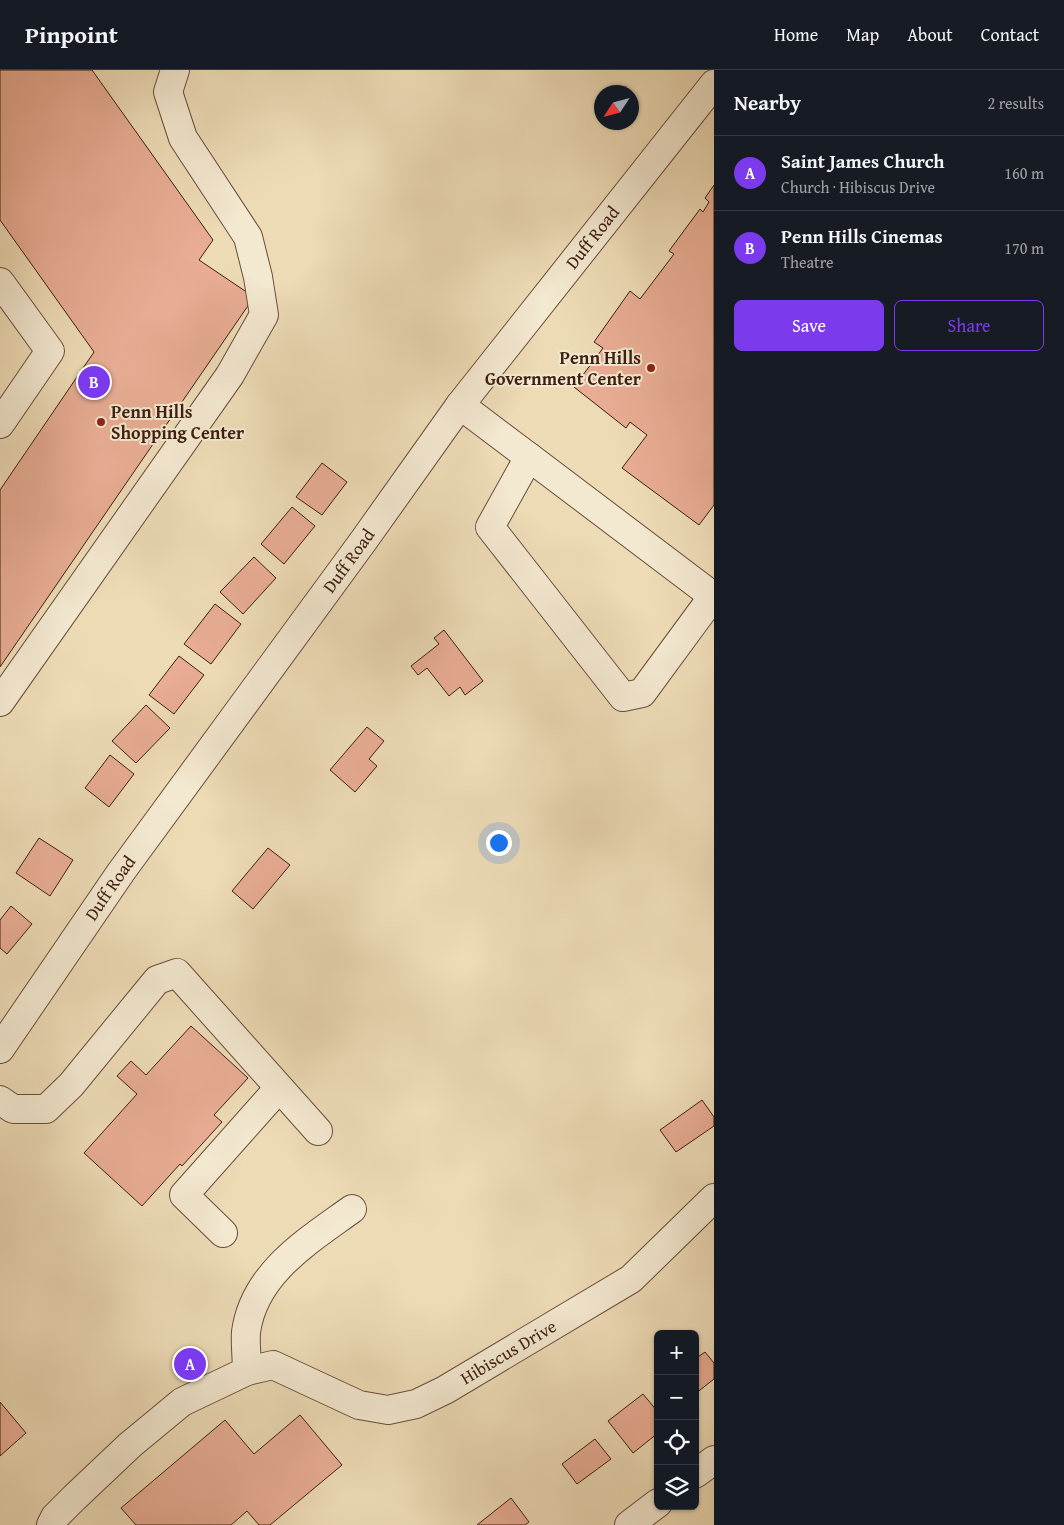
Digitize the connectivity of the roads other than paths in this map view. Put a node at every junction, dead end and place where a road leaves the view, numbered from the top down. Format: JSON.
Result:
{"nodes":[{"id":1,"x":174,"y":70,"type":"edge"},
{"id":2,"x":709,"y":102,"type":"edge"},
{"id":3,"x":0,"y":282,"type":"edge"},
{"id":4,"x":460,"y":405,"type":"junction"},
{"id":5,"x":0,"y":424,"type":"edge"},
{"id":6,"x":529,"y":457,"type":"junction"},
{"id":7,"x":714,"y":595,"type":"edge"},
{"id":8,"x":0,"y":702,"type":"edge"},
{"id":9,"x":0,"y":1049,"type":"edge"},
{"id":10,"x":279,"y":1088,"type":"junction"},
{"id":11,"x":0,"y":1100,"type":"edge"},
{"id":12,"x":318,"y":1131,"type":"dead end"},
{"id":13,"x":714,"y":1198,"type":"edge"},
{"id":14,"x":352,"y":1209,"type":"dead end"},
{"id":15,"x":223,"y":1233,"type":"dead end"},
{"id":16,"x":260,"y":1368,"type":"junction"},
{"id":17,"x":714,"y":1460,"type":"edge"},
{"id":18,"x":699,"y":1471,"type":"edge"},
{"id":19,"x":654,"y":1506,"type":"edge"},
{"id":20,"x":52,"y":1525,"type":"edge"},
{"id":21,"x":629,"y":1525,"type":"edge"}],
"edges":[{"from":1,"to":8,"type":"street"},
{"from":2,"to":4,"type":"street","name":"Duff Road"},
{"from":3,"to":5,"type":"street"},
{"from":4,"to":6,"type":"street"},
{"from":4,"to":9,"type":"street","name":"Duff Road"},
{"from":6,"to":7,"type":"street"},
{"from":6,"to":7,"type":"street"},
{"from":10,"to":11,"type":"street"},
{"from":10,"to":12,"type":"street"},
{"from":10,"to":15,"type":"street"},
{"from":13,"to":16,"type":"street","name":"Hibiscus Drive"},
{"from":14,"to":16,"type":"street"},
{"from":16,"to":20,"type":"street"},
{"from":17,"to":18,"type":"street"},
{"from":19,"to":21,"type":"street"}]}
